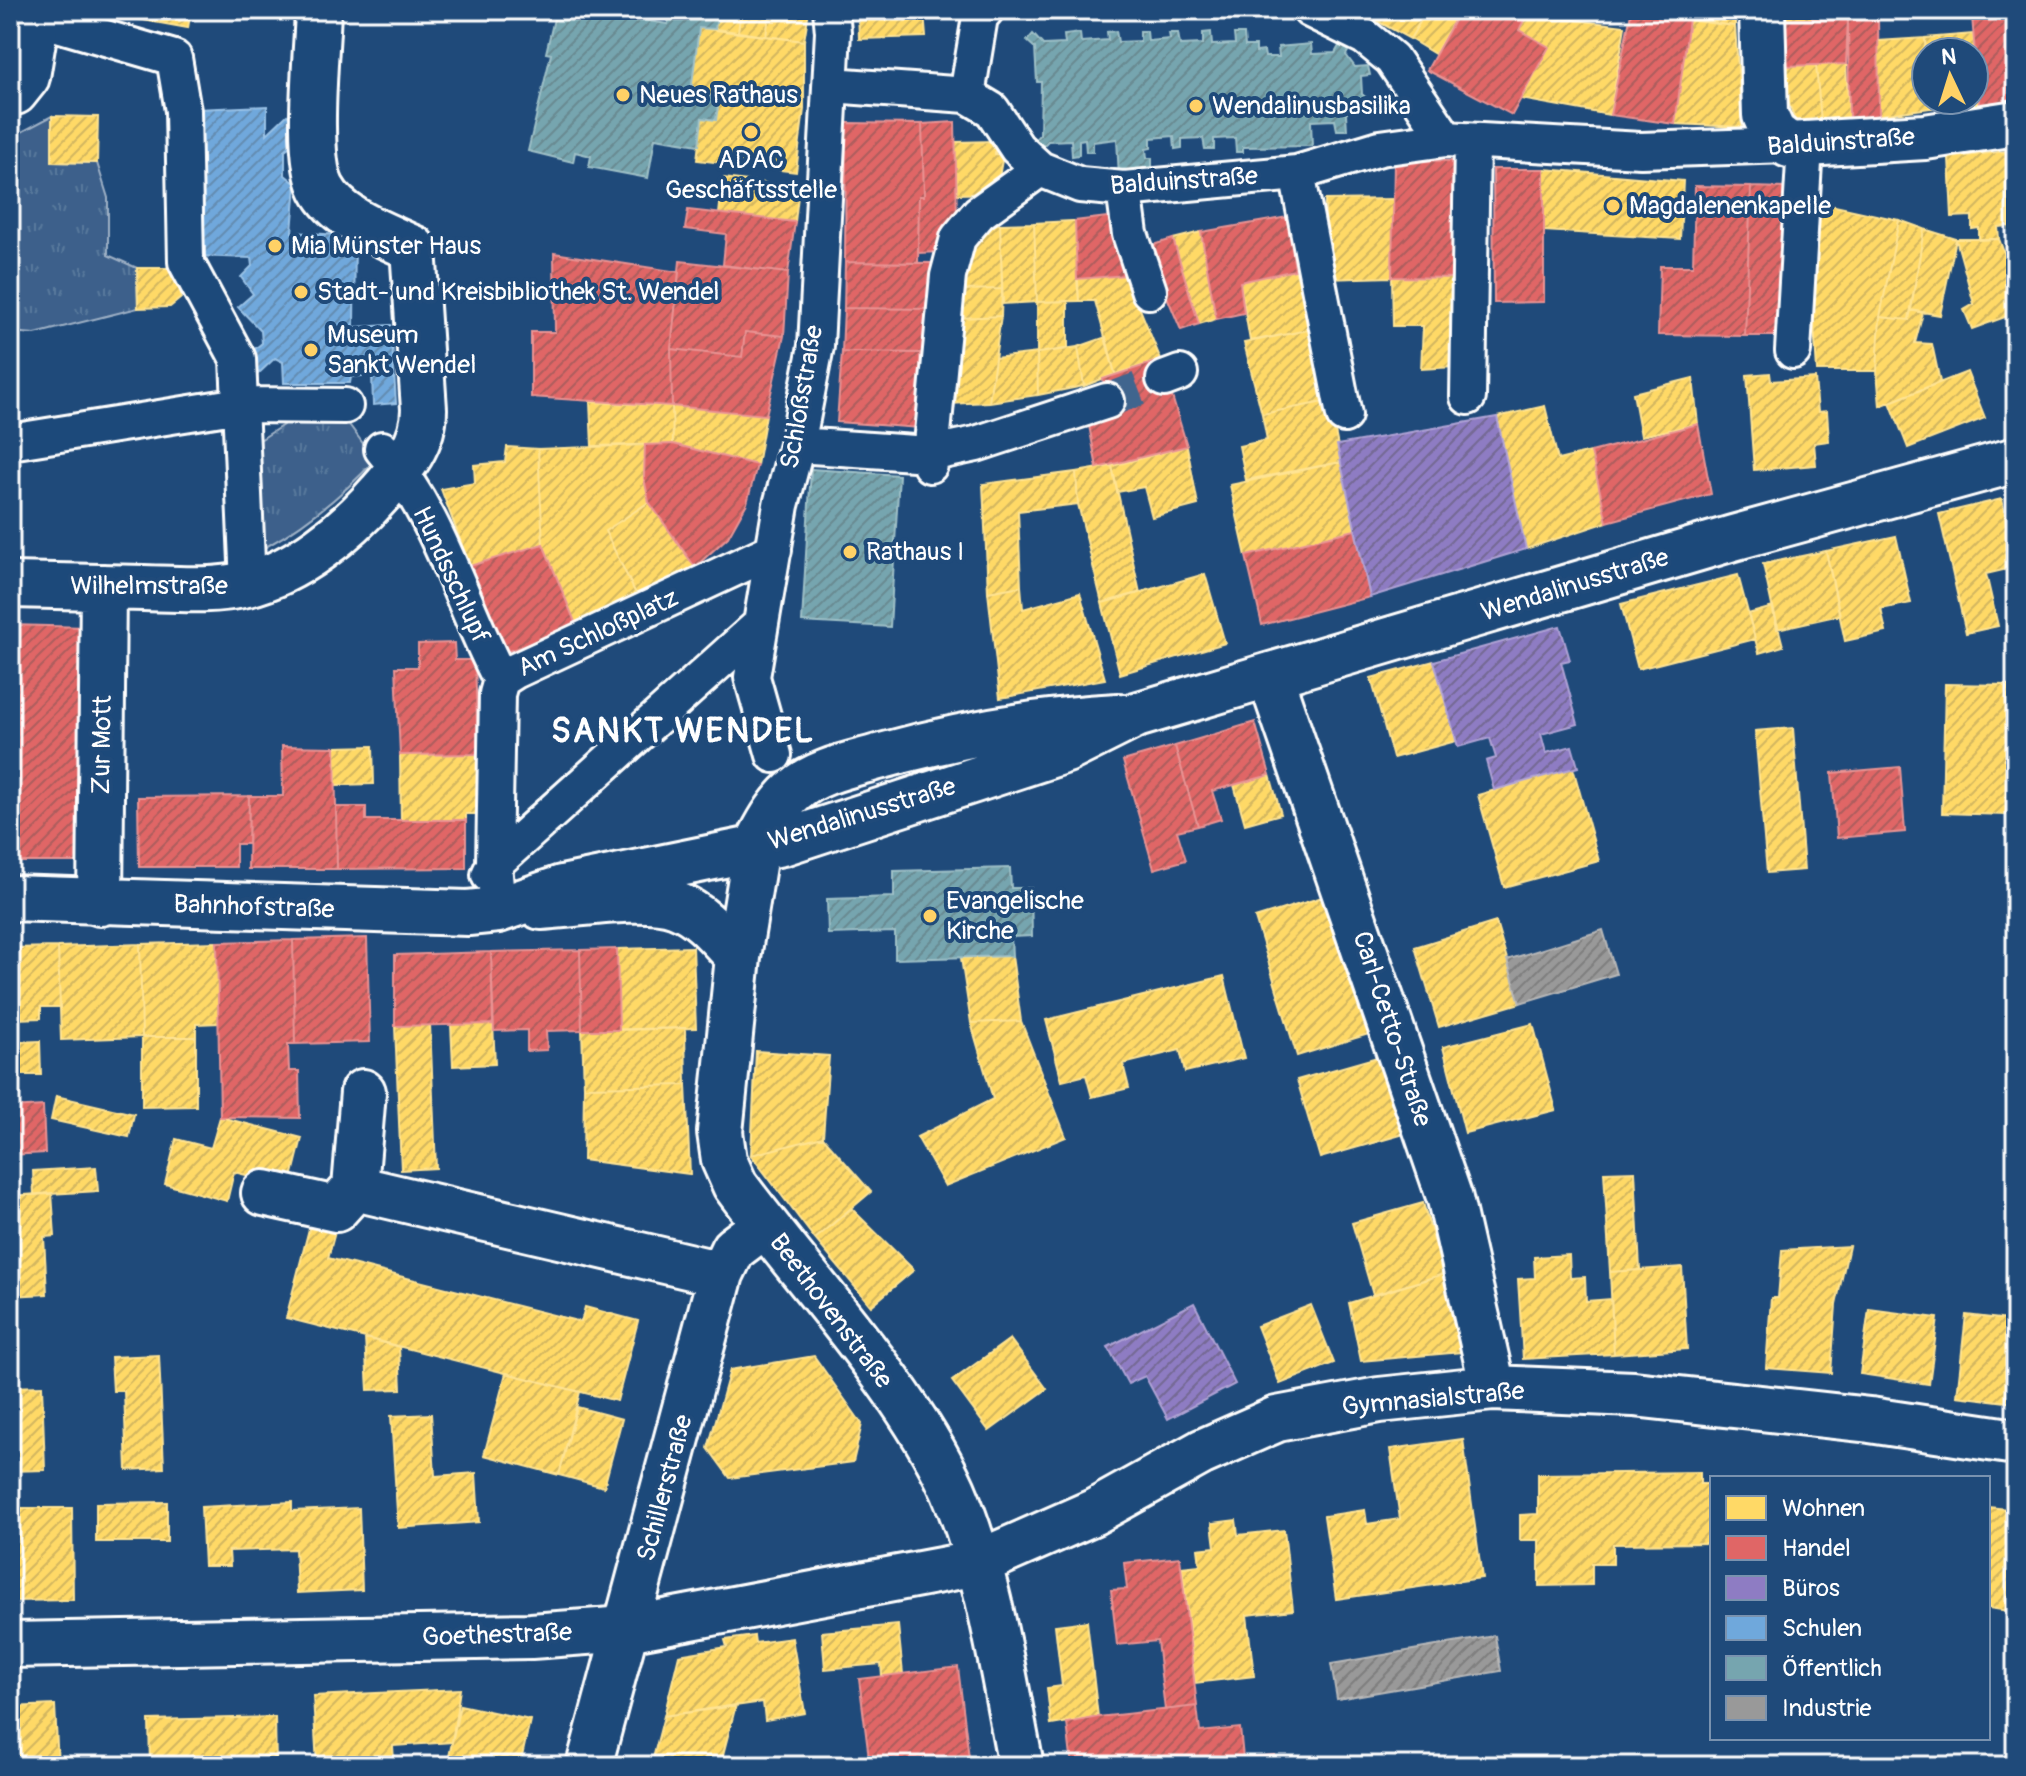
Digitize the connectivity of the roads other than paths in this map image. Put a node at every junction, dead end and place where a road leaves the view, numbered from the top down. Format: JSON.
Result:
{"nodes":[{"id":1,"x":318,"y":10,"type":"edge"},
{"id":2,"x":986,"y":10,"type":"edge"},
{"id":3,"x":1310,"y":10,"type":"edge"},
{"id":4,"x":1762,"y":10,"type":"edge"},
{"id":5,"x":38,"y":14,"type":"edge"},
{"id":6,"x":832,"y":21,"type":"edge"},
{"id":7,"x":831,"y":85,"type":"junction"},
{"id":8,"x":12,"y":93,"type":"edge"},
{"id":9,"x":967,"y":95,"type":"junction"},
{"id":10,"x":2016,"y":123,"type":"edge"},
{"id":11,"x":1459,"y":140,"type":"junction"},
{"id":12,"x":1797,"y":145,"type":"junction"},
{"id":13,"x":1040,"y":169,"type":"junction"},
{"id":14,"x":1297,"y":173,"type":"junction"},
{"id":15,"x":1124,"y":189,"type":"junction"},
{"id":16,"x":1149,"y":291,"type":"dead end"},
{"id":17,"x":1793,"y":351,"type":"dead end"},
{"id":18,"x":1468,"y":397,"type":"dead end"},
{"id":19,"x":1107,"y":401,"type":"tunnel mouth"},
{"id":20,"x":240,"y":405,"type":"junction"},
{"id":21,"x":345,"y":406,"type":"dead end"},
{"id":22,"x":1344,"y":415,"type":"dead end"},
{"id":23,"x":10,"y":442,"type":"edge"},
{"id":24,"x":797,"y":445,"type":"junction"},
{"id":25,"x":391,"y":460,"type":"junction"},
{"id":26,"x":929,"y":460,"type":"junction"},
{"id":27,"x":2016,"y":460,"type":"edge"},
{"id":28,"x":774,"y":550,"type":"junction"},
{"id":29,"x":248,"y":584,"type":"junction"},
{"id":30,"x":10,"y":585,"type":"edge"},
{"id":31,"x":103,"y":587,"type":"junction"},
{"id":32,"x":761,"y":624,"type":"junction"},
{"id":33,"x":1270,"y":676,"type":"junction"},
{"id":34,"x":501,"y":680,"type":"junction"},
{"id":35,"x":774,"y":755,"type":"dead end"},
{"id":36,"x":756,"y":847,"type":"junction"},
{"id":37,"x":494,"y":864,"type":"junction"},
{"id":38,"x":10,"y":898,"type":"edge"},
{"id":39,"x":100,"y":903,"type":"junction"},
{"id":40,"x":483,"y":911,"type":"junction"},
{"id":41,"x":738,"y":957,"type":"junction"},
{"id":42,"x":363,"y":1092,"type":"dead end"},
{"id":43,"x":355,"y":1188,"type":"junction"},
{"id":44,"x":264,"y":1193,"type":"dead end"},
{"id":45,"x":765,"y":1225,"type":"junction"},
{"id":46,"x":721,"y":1274,"type":"junction"},
{"id":47,"x":1493,"y":1388,"type":"junction"},
{"id":48,"x":2016,"y":1442,"type":"edge"},
{"id":49,"x":978,"y":1563,"type":"junction"},
{"id":50,"x":627,"y":1629,"type":"junction"},
{"id":51,"x":10,"y":1645,"type":"edge"},
{"id":52,"x":589,"y":1766,"type":"edge"},
{"id":53,"x":1021,"y":1766,"type":"edge"}],
"edges":[{"from":1,"to":25,"type":"street","name":"Wilhelmstraße"},
{"from":2,"to":9,"type":"street"},
{"from":3,"to":11,"type":"street"},
{"from":4,"to":12,"type":"street"},
{"from":5,"to":8,"type":"street"},
{"from":5,"to":20,"type":"street"},
{"from":6,"to":7,"type":"street","name":"Schloßstraße"},
{"from":7,"to":9,"type":"street"},
{"from":7,"to":24,"type":"street","name":"Schloßstraße"},
{"from":9,"to":13,"type":"street","name":"Balduinstraße"},
{"from":10,"to":12,"type":"street","name":"Balduinstraße"},
{"from":11,"to":12,"type":"street","name":"Balduinstraße"},
{"from":11,"to":14,"type":"street","name":"Balduinstraße"},
{"from":11,"to":18,"type":"street"},
{"from":12,"to":17,"type":"street"},
{"from":13,"to":15,"type":"street","name":"Balduinstraße"},
{"from":13,"to":26,"type":"street"},
{"from":14,"to":15,"type":"street","name":"Balduinstraße"},
{"from":14,"to":22,"type":"street"},
{"from":15,"to":16,"type":"street"},
{"from":19,"to":26,"type":"street"},
{"from":20,"to":21,"type":"street"},
{"from":20,"to":23,"type":"street"},
{"from":20,"to":29,"type":"street"},
{"from":24,"to":26,"type":"street"},
{"from":24,"to":28,"type":"street","name":"Schloßstraße"},
{"from":25,"to":29,"type":"street","name":"Wilhelmstraße"},
{"from":25,"to":34,"type":"street","name":"Hundsschlupf"},
{"from":27,"to":33,"type":"street","name":"Wendalinusstraße"},
{"from":28,"to":32,"type":"street","name":"Schloßstraße"},
{"from":28,"to":34,"type":"street","name":"Am Schloßplatz"},
{"from":29,"to":31,"type":"street","name":"Wilhelmstraße"},
{"from":30,"to":31,"type":"street","name":"Wilhelmstraße"},
{"from":31,"to":39,"type":"street","name":"Zur Mott"},
{"from":32,"to":35,"type":"street","name":"Schloßstraße"},
{"from":32,"to":37,"type":"street"},
{"from":33,"to":36,"type":"street","name":"Wendalinusstraße"},
{"from":33,"to":47,"type":"street","name":"Carl-Cetto-Straße"},
{"from":34,"to":37,"type":"street","name":"Am Schloßplatz"},
{"from":36,"to":40,"type":"street","name":"Bahnhofstraße"},
{"from":36,"to":41,"type":"street","name":"Beethovenstraße"},
{"from":37,"to":40,"type":"street","name":"Am Schloßplatz"},
{"from":38,"to":39,"type":"street","name":"Bahnhofstraße"},
{"from":39,"to":40,"type":"street","name":"Bahnhofstraße"},
{"from":40,"to":41,"type":"street","name":"Bahnhofstraße"},
{"from":41,"to":45,"type":"street","name":"Beethovenstraße"},
{"from":42,"to":43,"type":"street"},
{"from":43,"to":44,"type":"street"},
{"from":43,"to":46,"type":"street"},
{"from":45,"to":46,"type":"street","name":"Schillerstraße"},
{"from":45,"to":49,"type":"street","name":"Beethovenstraße"},
{"from":46,"to":50,"type":"street","name":"Schillerstraße"},
{"from":47,"to":48,"type":"street","name":"Gymnasialstraße"},
{"from":47,"to":49,"type":"street","name":"Gymnasialstraße"},
{"from":49,"to":50,"type":"street","name":"Goethestraße"},
{"from":49,"to":53,"type":"street","name":"Beethovenstraße"},
{"from":50,"to":51,"type":"street","name":"Goethestraße"},
{"from":50,"to":52,"type":"street","name":"Schillerstraße"}]}
